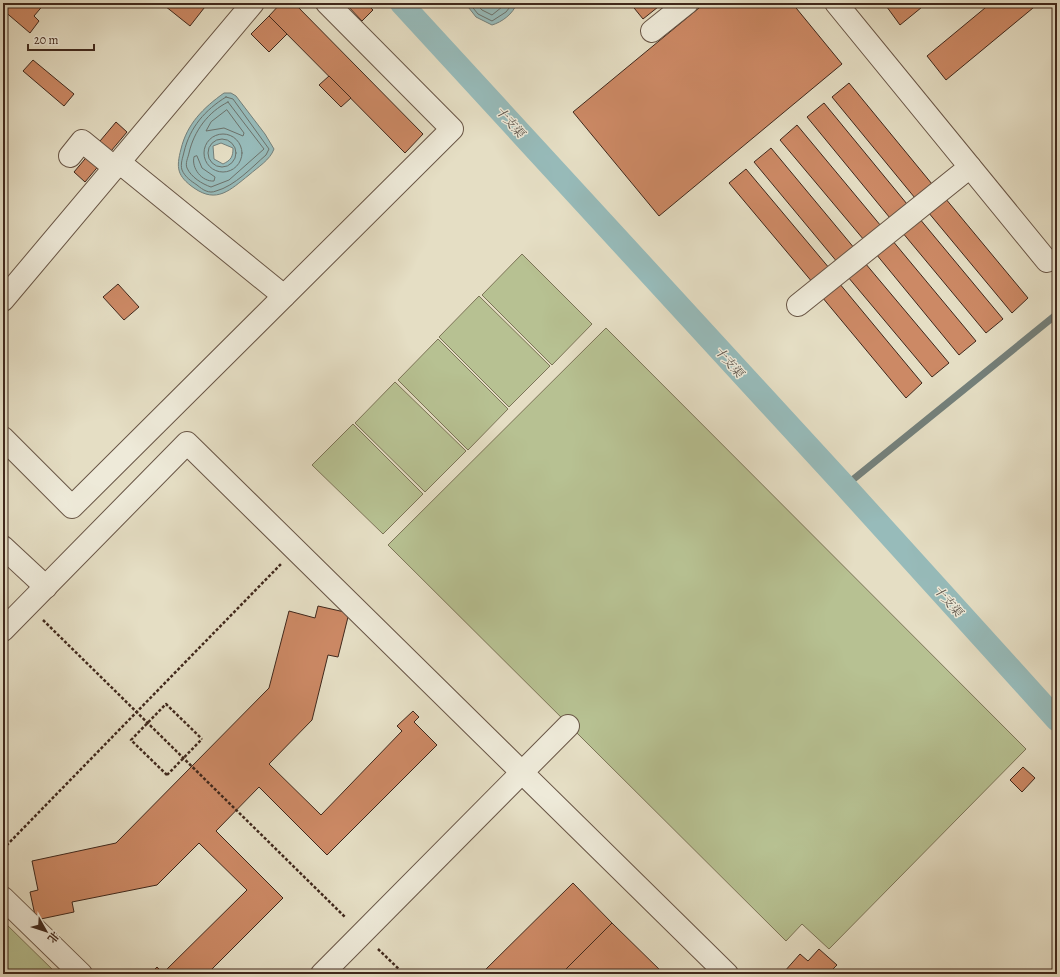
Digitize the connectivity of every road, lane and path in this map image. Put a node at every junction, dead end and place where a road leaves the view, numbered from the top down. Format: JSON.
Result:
{"nodes":[{"id":1,"x":253,"y":3,"type":"edge"},
{"id":2,"x":327,"y":3,"type":"edge"},
{"id":3,"x":687,"y":3,"type":"edge"},
{"id":4,"x":836,"y":3,"type":"edge"},
{"id":5,"x":652,"y":31,"type":"dead end"},
{"id":6,"x":70,"y":156,"type":"dead end"},
{"id":7,"x":117,"y":165,"type":"junction"},
{"id":8,"x":970,"y":167,"type":"junction"},
{"id":9,"x":1047,"y":261,"type":"dead end"},
{"id":10,"x":284,"y":296,"type":"junction"},
{"id":11,"x":3,"y":300,"type":"edge"},
{"id":12,"x":798,"y":305,"type":"dead end"},
{"id":13,"x":3,"y":438,"type":"edge"},
{"id":14,"x":3,"y":547,"type":"edge"},
{"id":15,"x":295,"y":549,"type":"junction"},
{"id":16,"x":46,"y":588,"type":"junction"},
{"id":17,"x":28,"y":605,"type":"junction"},
{"id":18,"x":6,"y":623,"type":"edge"},
{"id":19,"x":137,"y":712,"type":"junction"},
{"id":20,"x":148,"y":723,"type":"junction"},
{"id":21,"x":568,"y":726,"type":"dead end"},
{"id":22,"x":522,"y":772,"type":"junction"},
{"id":23,"x":3,"y":849,"type":"edge"},
{"id":24,"x":3,"y":898,"type":"edge"},
{"id":25,"x":362,"y":934,"type":"junction"},
{"id":26,"x":81,"y":974,"type":"edge"},
{"id":27,"x":322,"y":974,"type":"edge"},
{"id":28,"x":404,"y":974,"type":"edge"},
{"id":29,"x":727,"y":974,"type":"edge"}],
"edges":[{"from":1,"to":7,"type":"lane"},
{"from":2,"to":10,"type":"lane"},
{"from":3,"to":5,"type":"lane"},
{"from":4,"to":8,"type":"lane"},
{"from":6,"to":7,"type":"lane"},
{"from":7,"to":10,"type":"lane"},
{"from":7,"to":11,"type":"lane"},
{"from":8,"to":9,"type":"lane"},
{"from":8,"to":12,"type":"lane"},
{"from":10,"to":13,"type":"lane"},
{"from":14,"to":16,"type":"lane"},
{"from":15,"to":16,"type":"lane"},
{"from":15,"to":19,"type":"path"},
{"from":15,"to":22,"type":"lane"},
{"from":16,"to":17,"type":"lane"},
{"from":17,"to":18,"type":"lane"},
{"from":17,"to":19,"type":"path"},
{"from":19,"to":20,"type":"path"},
{"from":19,"to":23,"type":"path"},
{"from":20,"to":20,"type":"path","bridge":true},
{"from":20,"to":25,"type":"path"},
{"from":21,"to":22,"type":"lane"},
{"from":22,"to":25,"type":"lane"},
{"from":22,"to":29,"type":"lane"},
{"from":24,"to":26,"type":"lane"},
{"from":25,"to":27,"type":"lane"},
{"from":25,"to":28,"type":"path"}]}
